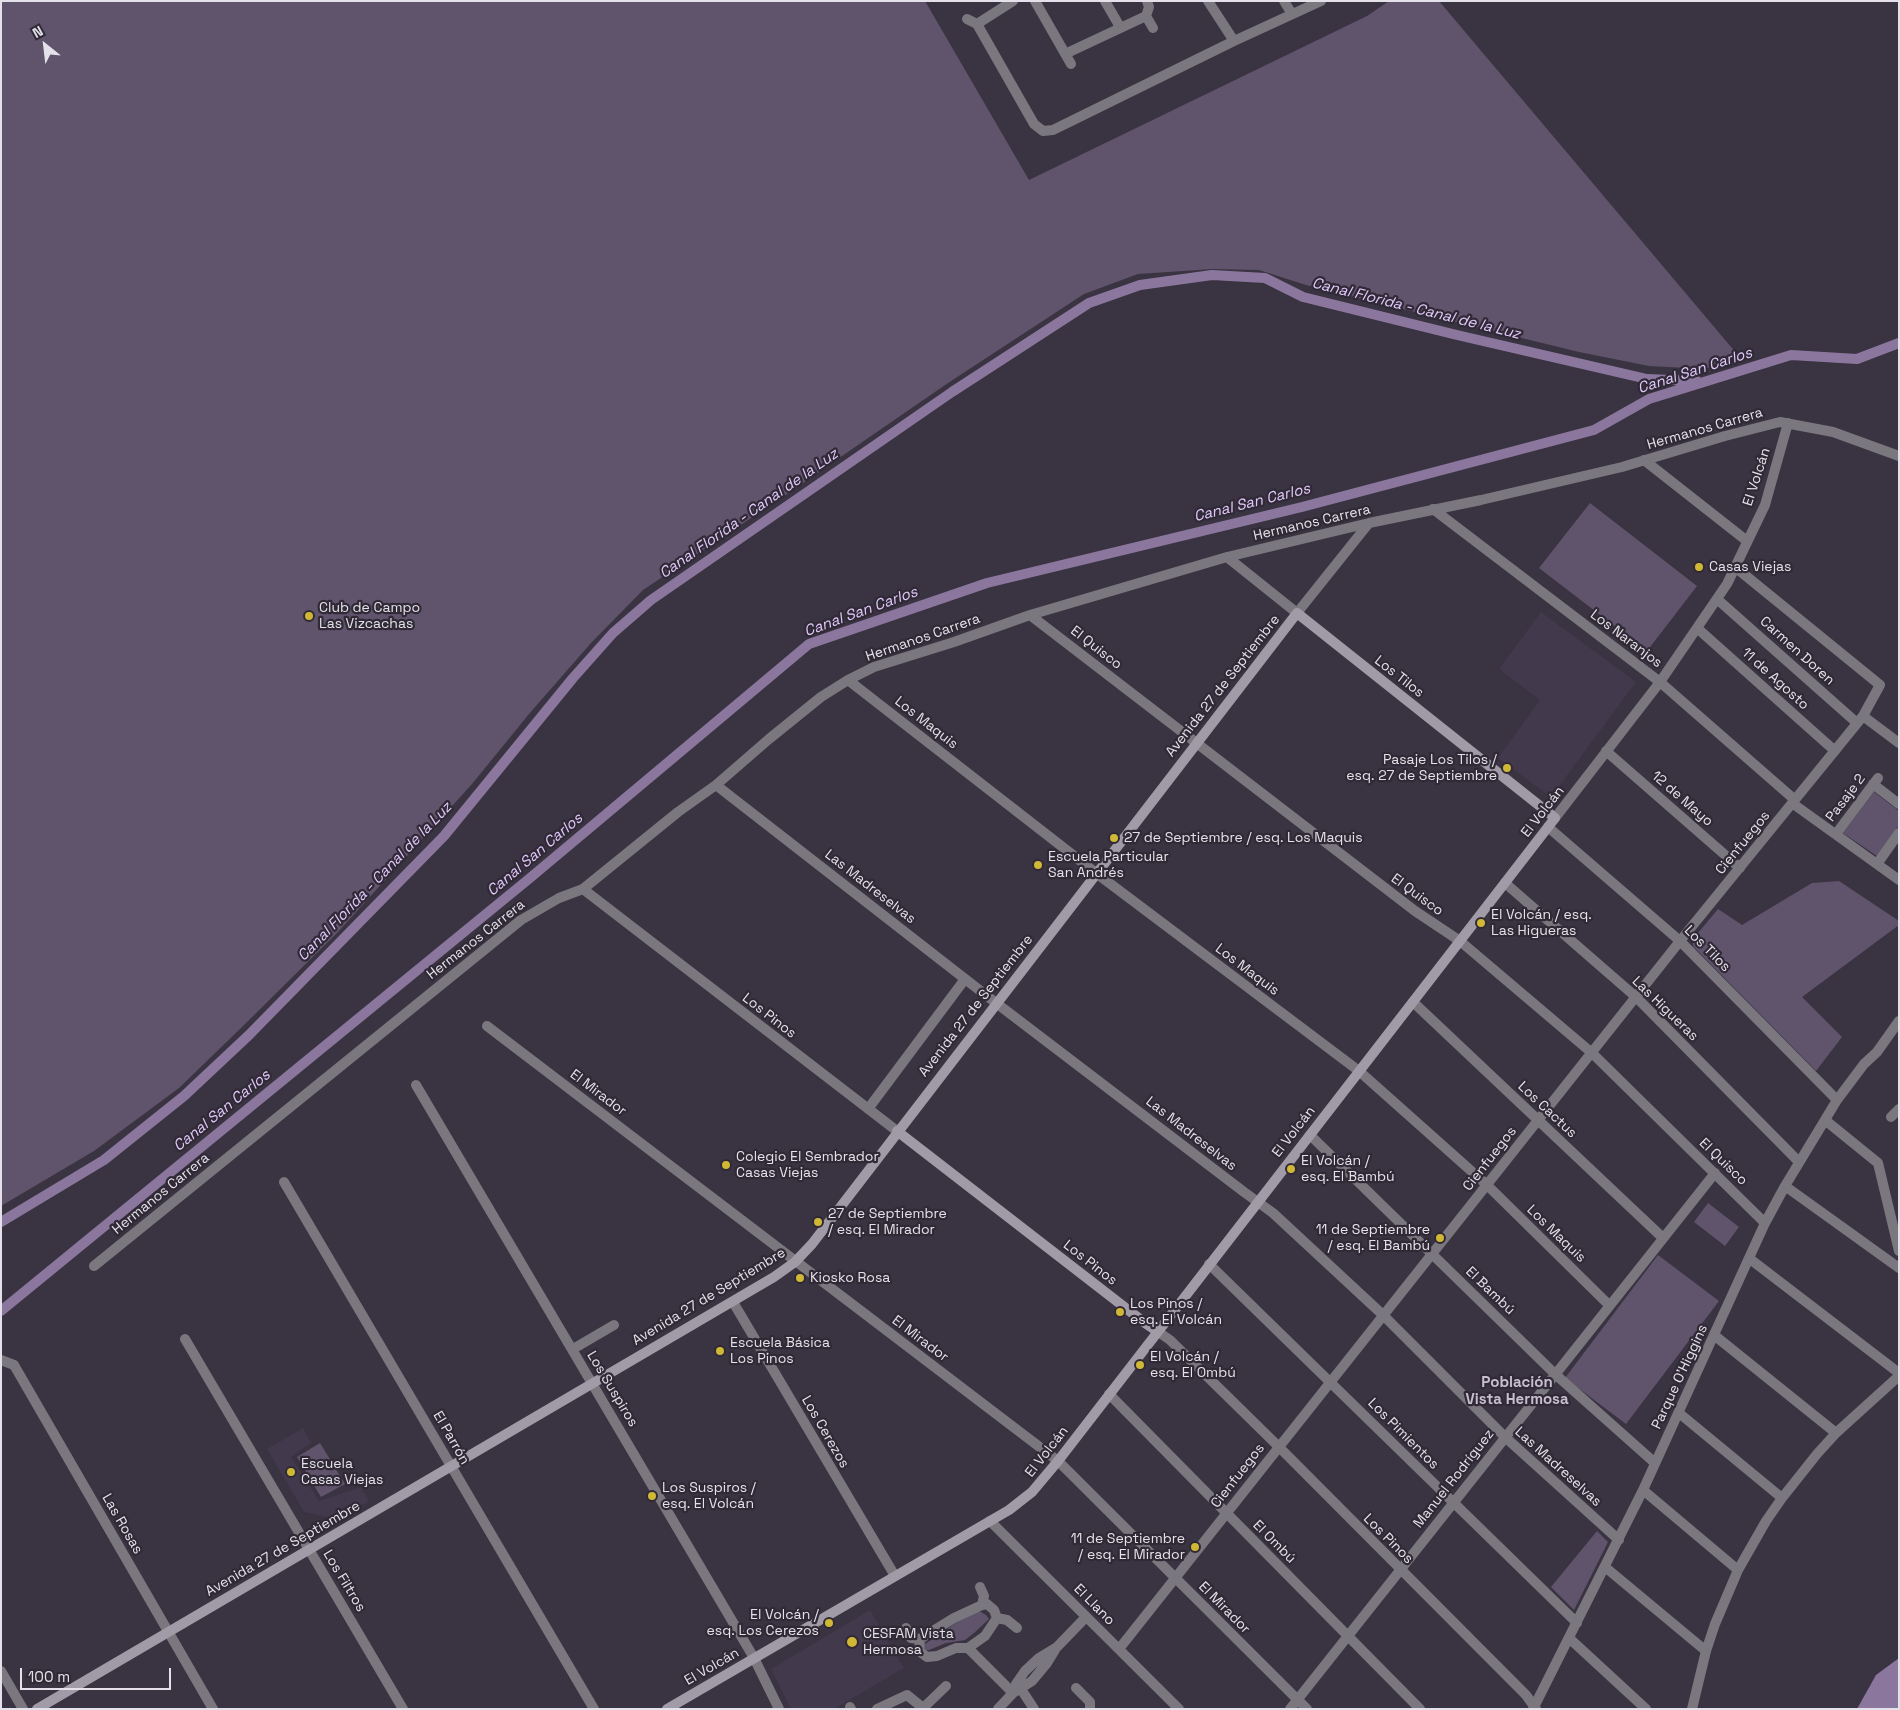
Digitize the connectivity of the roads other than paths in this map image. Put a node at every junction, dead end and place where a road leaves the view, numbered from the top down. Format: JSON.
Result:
{"nodes":[{"id":1,"x":1012,"y":1,"type":"edge"},
{"id":2,"x":1035,"y":1,"type":"edge"},
{"id":3,"x":1106,"y":1,"type":"edge"},
{"id":4,"x":1147,"y":1,"type":"edge"},
{"id":5,"x":1208,"y":1,"type":"edge"},
{"id":6,"x":1284,"y":1,"type":"edge"},
{"id":7,"x":1321,"y":1,"type":"edge"},
{"id":8,"x":1292,"y":14,"type":"junction"},
{"id":9,"x":1146,"y":16,"type":"junction"},
{"id":10,"x":967,"y":18,"type":"dead end"},
{"id":11,"x":977,"y":24,"type":"junction"},
{"id":12,"x":1120,"y":27,"type":"junction"},
{"id":13,"x":1153,"y":28,"type":"dead end"},
{"id":14,"x":1234,"y":41,"type":"junction"},
{"id":15,"x":1065,"y":54,"type":"junction"},
{"id":16,"x":1071,"y":64,"type":"dead end"},
{"id":17,"x":1788,"y":424,"type":"junction"},
{"id":18,"x":1899,"y":456,"type":"edge"},
{"id":19,"x":1644,"y":460,"type":"junction"},
{"id":20,"x":1432,"y":510,"type":"junction"},
{"id":21,"x":1369,"y":523,"type":"junction"},
{"id":22,"x":1747,"y":542,"type":"junction"},
{"id":23,"x":1227,"y":557,"type":"junction"},
{"id":24,"x":1735,"y":567,"type":"junction"},
{"id":25,"x":1717,"y":599,"type":"junction"},
{"id":26,"x":1297,"y":613,"type":"junction"},
{"id":27,"x":1030,"y":615,"type":"junction"},
{"id":28,"x":1697,"y":628,"type":"junction"},
{"id":29,"x":848,"y":680,"type":"junction"},
{"id":30,"x":1660,"y":682,"type":"junction"},
{"id":31,"x":1860,"y":720,"type":"junction"},
{"id":32,"x":1196,"y":743,"type":"junction"},
{"id":33,"x":1899,"y":743,"type":"edge"},
{"id":34,"x":1606,"y":751,"type":"junction"},
{"id":35,"x":1835,"y":751,"type":"junction"},
{"id":36,"x":716,"y":785,"type":"junction"},
{"id":37,"x":1794,"y":802,"type":"junction"},
{"id":38,"x":1899,"y":804,"type":"edge"},
{"id":39,"x":1555,"y":818,"type":"junction"},
{"id":40,"x":1548,"y":828,"type":"junction"},
{"id":41,"x":1899,"y":833,"type":"edge"},
{"id":42,"x":1836,"y":834,"type":"junction"},
{"id":43,"x":1876,"y":864,"type":"junction"},
{"id":44,"x":1740,"y":868,"type":"junction"},
{"id":45,"x":1096,"y":873,"type":"junction"},
{"id":46,"x":1899,"y":880,"type":"edge"},
{"id":47,"x":1505,"y":883,"type":"junction"},
{"id":48,"x":583,"y":889,"type":"junction"},
{"id":49,"x":1460,"y":941,"type":"junction"},
{"id":50,"x":1680,"y":942,"type":"junction"},
{"id":51,"x":965,"y":979,"type":"junction"},
{"id":52,"x":1636,"y":997,"type":"junction"},
{"id":53,"x":996,"y":1002,"type":"junction"},
{"id":54,"x":1413,"y":1002,"type":"junction"},
{"id":55,"x":1899,"y":1021,"type":"edge"},
{"id":56,"x":487,"y":1026,"type":"dead end"},
{"id":57,"x":1592,"y":1053,"type":"junction"},
{"id":58,"x":1359,"y":1071,"type":"junction"},
{"id":59,"x":416,"y":1085,"type":"dead end"},
{"id":60,"x":1837,"y":1100,"type":"junction"},
{"id":61,"x":868,"y":1109,"type":"junction"},
{"id":62,"x":1538,"y":1120,"type":"junction"},
{"id":63,"x":1824,"y":1120,"type":"junction"},
{"id":64,"x":897,"y":1131,"type":"junction"},
{"id":65,"x":1310,"y":1135,"type":"junction"},
{"id":66,"x":1800,"y":1162,"type":"junction"},
{"id":67,"x":1715,"y":1173,"type":"junction"},
{"id":68,"x":284,"y":1182,"type":"dead end"},
{"id":69,"x":1487,"y":1185,"type":"junction"},
{"id":70,"x":1785,"y":1186,"type":"junction"},
{"id":71,"x":1257,"y":1202,"type":"junction"},
{"id":72,"x":1765,"y":1223,"type":"junction"},
{"id":73,"x":1663,"y":1238,"type":"junction"},
{"id":74,"x":1899,"y":1251,"type":"edge"},
{"id":75,"x":1432,"y":1254,"type":"junction"},
{"id":76,"x":1750,"y":1259,"type":"junction"},
{"id":77,"x":795,"y":1262,"type":"junction"},
{"id":78,"x":1209,"y":1264,"type":"junction"},
{"id":79,"x":94,"y":1266,"type":"dead end"},
{"id":80,"x":1899,"y":1268,"type":"edge"},
{"id":81,"x":733,"y":1302,"type":"junction"},
{"id":82,"x":1609,"y":1305,"type":"junction"},
{"id":83,"x":1384,"y":1315,"type":"junction"},
{"id":84,"x":614,"y":1325,"type":"dead end"},
{"id":85,"x":1157,"y":1331,"type":"junction"},
{"id":86,"x":1714,"y":1335,"type":"junction"},
{"id":87,"x":185,"y":1339,"type":"dead end"},
{"id":88,"x":572,"y":1349,"type":"junction"},
{"id":89,"x":1,"y":1360,"type":"edge"},
{"id":90,"x":1555,"y":1374,"type":"junction"},
{"id":91,"x":1899,"y":1374,"type":"edge"},
{"id":92,"x":1331,"y":1382,"type":"junction"},
{"id":93,"x":593,"y":1384,"type":"junction"},
{"id":94,"x":1109,"y":1394,"type":"junction"},
{"id":95,"x":1679,"y":1413,"type":"junction"},
{"id":96,"x":1836,"y":1433,"type":"junction"},
{"id":97,"x":1505,"y":1437,"type":"junction"},
{"id":98,"x":1279,"y":1447,"type":"junction"},
{"id":99,"x":1058,"y":1461,"type":"junction"},
{"id":100,"x":1656,"y":1463,"type":"junction"},
{"id":101,"x":451,"y":1466,"type":"junction"},
{"id":102,"x":1643,"y":1490,"type":"junction"},
{"id":103,"x":1782,"y":1498,"type":"junction"},
{"id":104,"x":1453,"y":1504,"type":"junction"},
{"id":105,"x":1226,"y":1513,"type":"junction"},
{"id":106,"x":990,"y":1521,"type":"junction"},
{"id":107,"x":1619,"y":1540,"type":"junction"},
{"id":108,"x":309,"y":1549,"type":"junction"},
{"id":109,"x":1605,"y":1567,"type":"junction"},
{"id":110,"x":1400,"y":1570,"type":"junction"},
{"id":111,"x":1738,"y":1570,"type":"junction"},
{"id":112,"x":894,"y":1576,"type":"junction"},
{"id":113,"x":1175,"y":1578,"type":"junction"},
{"id":114,"x":980,"y":1587,"type":"dead end"},
{"id":115,"x":982,"y":1605,"type":"junction"},
{"id":116,"x":1086,"y":1617,"type":"junction"},
{"id":117,"x":997,"y":1618,"type":"junction"},
{"id":118,"x":1577,"y":1623,"type":"junction"},
{"id":119,"x":906,"y":1628,"type":"dead end"},
{"id":120,"x":1017,"y":1628,"type":"dead end"},
{"id":121,"x":168,"y":1632,"type":"junction"},
{"id":122,"x":1348,"y":1636,"type":"junction"},
{"id":123,"x":1569,"y":1638,"type":"junction"},
{"id":124,"x":920,"y":1639,"type":"junction"},
{"id":125,"x":968,"y":1648,"type":"junction"},
{"id":126,"x":1119,"y":1649,"type":"junction"},
{"id":127,"x":1706,"y":1651,"type":"junction"},
{"id":128,"x":754,"y":1658,"type":"junction"},
{"id":129,"x":1,"y":1671,"type":"edge"},
{"id":130,"x":946,"y":1686,"type":"dead end"},
{"id":131,"x":1076,"y":1688,"type":"dead end"},
{"id":132,"x":1017,"y":1691,"type":"junction"},
{"id":133,"x":1298,"y":1699,"type":"junction"},
{"id":134,"x":922,"y":1708,"type":"edge"},
{"id":135,"x":1534,"y":1708,"type":"edge"},
{"id":136,"x":23,"y":1709,"type":"edge"},
{"id":137,"x":37,"y":1709,"type":"edge"},
{"id":138,"x":214,"y":1709,"type":"edge"},
{"id":139,"x":404,"y":1709,"type":"edge"},
{"id":140,"x":594,"y":1709,"type":"edge"},
{"id":141,"x":667,"y":1709,"type":"edge"},
{"id":142,"x":779,"y":1709,"type":"edge"},
{"id":143,"x":876,"y":1709,"type":"edge"},
{"id":144,"x":998,"y":1709,"type":"edge"},
{"id":145,"x":1034,"y":1709,"type":"edge"},
{"id":146,"x":1090,"y":1709,"type":"edge"},
{"id":147,"x":1179,"y":1709,"type":"edge"},
{"id":148,"x":1290,"y":1709,"type":"edge"},
{"id":149,"x":1307,"y":1709,"type":"edge"},
{"id":150,"x":1420,"y":1709,"type":"edge"},
{"id":151,"x":1646,"y":1709,"type":"edge"},
{"id":152,"x":1692,"y":1709,"type":"edge"}],
"edges":[{"from":1,"to":11,"type":"street"},
{"from":2,"to":15,"type":"street"},
{"from":3,"to":12,"type":"street"},
{"from":4,"to":9,"type":"street"},
{"from":5,"to":14,"type":"street"},
{"from":6,"to":8,"type":"street"},
{"from":7,"to":8,"type":"street"},
{"from":8,"to":14,"type":"street"},
{"from":9,"to":12,"type":"street"},
{"from":9,"to":13,"type":"street"},
{"from":10,"to":11,"type":"street"},
{"from":11,"to":14,"type":"street"},
{"from":12,"to":15,"type":"street"},
{"from":15,"to":16,"type":"street"},
{"from":17,"to":18,"type":"street","name":"Hermanos Carrera"},
{"from":17,"to":19,"type":"street","name":"Hermanos Carrera"},
{"from":17,"to":22,"type":"street","name":"El Volcán"},
{"from":19,"to":20,"type":"street","name":"Hermanos Carrera"},
{"from":19,"to":22,"type":"street"},
{"from":20,"to":21,"type":"street","name":"Hermanos Carrera"},
{"from":20,"to":30,"type":"street","name":"Los Naranjos"},
{"from":21,"to":23,"type":"street","name":"Hermanos Carrera"},
{"from":21,"to":26,"type":"street","name":"Avenida 27 de Septiembre"},
{"from":22,"to":24,"type":"street","name":"El Volcán"},
{"from":23,"to":26,"type":"street","name":"Los Tilos"},
{"from":23,"to":27,"type":"street","name":"Hermanos Carrera"},
{"from":24,"to":25,"type":"street","name":"El Volcán"},
{"from":24,"to":31,"type":"street","name":"Cienfuegos"},
{"from":25,"to":28,"type":"street","name":"El Volcán"},
{"from":25,"to":31,"type":"street","name":"Carmen Doren"},
{"from":26,"to":32,"type":"street","name":"Avenida 27 de Septiembre"},
{"from":26,"to":39,"type":"street","name":"Los Tilos"},
{"from":27,"to":29,"type":"street","name":"Hermanos Carrera"},
{"from":27,"to":32,"type":"street","name":"El Quisco"},
{"from":28,"to":30,"type":"street","name":"El Volcán"},
{"from":28,"to":35,"type":"street","name":"11 de Agosto"},
{"from":29,"to":36,"type":"street","name":"Hermanos Carrera"},
{"from":29,"to":45,"type":"street","name":"Los Maquis"},
{"from":30,"to":34,"type":"street","name":"El Volcán"},
{"from":30,"to":37,"type":"street","name":"Los Naranjos"},
{"from":31,"to":33,"type":"street","name":"Carmen Doren"},
{"from":31,"to":35,"type":"street","name":"Cienfuegos"},
{"from":32,"to":45,"type":"street","name":"Avenida 27 de Septiembre"},
{"from":32,"to":49,"type":"street","name":"El Quisco"},
{"from":34,"to":39,"type":"street","name":"El Volcán"},
{"from":34,"to":44,"type":"street","name":"12 de Mayo"},
{"from":35,"to":37,"type":"street","name":"Cienfuegos"},
{"from":36,"to":48,"type":"street","name":"Hermanos Carrera"},
{"from":36,"to":51,"type":"street","name":"Las Madreselvas"},
{"from":37,"to":42,"type":"street","name":"Los Naranjos"},
{"from":37,"to":44,"type":"street","name":"Cienfuegos"},
{"from":38,"to":42,"type":"street","name":"Pasaje 2"},
{"from":39,"to":40,"type":"street","name":"El Volcán"},
{"from":40,"to":47,"type":"street","name":"El Volcán"},
{"from":40,"to":50,"type":"street","name":"Los Tilos"},
{"from":41,"to":43,"type":"street"},
{"from":42,"to":43,"type":"street","name":"Los Naranjos"},
{"from":43,"to":46,"type":"street","name":"Los Naranjos"},
{"from":44,"to":50,"type":"street","name":"Cienfuegos"},
{"from":45,"to":53,"type":"street","name":"Avenida 27 de Septiembre"},
{"from":45,"to":58,"type":"street","name":"Los Maquis"},
{"from":47,"to":49,"type":"street","name":"El Volcán"},
{"from":47,"to":52,"type":"street","name":"Las Higueras"},
{"from":48,"to":61,"type":"street","name":"Los Pinos"},
{"from":48,"to":79,"type":"street","name":"Hermanos Carrera"},
{"from":49,"to":54,"type":"street","name":"El Volcán"},
{"from":49,"to":57,"type":"street","name":"El Quisco"},
{"from":50,"to":52,"type":"street","name":"Cienfuegos"},
{"from":50,"to":60,"type":"street","name":"Los Tilos"},
{"from":51,"to":53,"type":"street","name":"Las Madreselvas"},
{"from":51,"to":61,"type":"street"},
{"from":52,"to":57,"type":"street","name":"Cienfuegos"},
{"from":52,"to":66,"type":"street","name":"Las Higueras"},
{"from":53,"to":64,"type":"street","name":"Avenida 27 de Septiembre"},
{"from":53,"to":71,"type":"street","name":"Las Madreselvas"},
{"from":54,"to":58,"type":"street","name":"El Volcán"},
{"from":54,"to":62,"type":"street","name":"Los Cactus"},
{"from":55,"to":60,"type":"street","name":"Parque O'Higgins"},
{"from":56,"to":77,"type":"street","name":"El Mirador"},
{"from":57,"to":62,"type":"street","name":"Cienfuegos"},
{"from":57,"to":67,"type":"street","name":"El Quisco"},
{"from":58,"to":65,"type":"street","name":"El Volcán"},
{"from":58,"to":69,"type":"street","name":"Los Maquis"},
{"from":59,"to":88,"type":"street","name":"Los Suspiros"},
{"from":60,"to":63,"type":"street","name":"Parque O'Higgins"},
{"from":61,"to":64,"type":"street","name":"Los Pinos"},
{"from":62,"to":69,"type":"street","name":"Cienfuegos"},
{"from":62,"to":73,"type":"street","name":"Los Cactus"},
{"from":63,"to":66,"type":"street","name":"Parque O'Higgins"},
{"from":63,"to":74,"type":"street"},
{"from":64,"to":77,"type":"street","name":"Avenida 27 de Septiembre"},
{"from":64,"to":85,"type":"street","name":"Los Pinos"},
{"from":65,"to":71,"type":"street","name":"El Volcán"},
{"from":65,"to":75,"type":"street","name":"El Bambú"},
{"from":66,"to":70,"type":"street","name":"Parque O'Higgins"},
{"from":67,"to":72,"type":"street","name":"El Quisco"},
{"from":67,"to":73,"type":"street","name":"Manuel Rodríguez"},
{"from":68,"to":101,"type":"street","name":"El Parrón"},
{"from":69,"to":75,"type":"street","name":"Cienfuegos"},
{"from":69,"to":82,"type":"street","name":"Los Maquis"},
{"from":70,"to":72,"type":"street","name":"Parque O'Higgins"},
{"from":70,"to":80,"type":"street"},
{"from":71,"to":78,"type":"street","name":"El Volcán"},
{"from":71,"to":83,"type":"street","name":"Las Madreselvas"},
{"from":72,"to":76,"type":"street","name":"Parque O'Higgins"},
{"from":73,"to":82,"type":"street","name":"Manuel Rodríguez"},
{"from":75,"to":83,"type":"street","name":"Cienfuegos"},
{"from":75,"to":90,"type":"street","name":"El Bambú"},
{"from":76,"to":86,"type":"street","name":"Parque O'Higgins"},
{"from":76,"to":91,"type":"street"},
{"from":77,"to":81,"type":"street","name":"Avenida 27 de Septiembre"},
{"from":77,"to":99,"type":"street","name":"El Mirador"},
{"from":78,"to":85,"type":"street","name":"El Volcán"},
{"from":78,"to":92,"type":"street","name":"Los Pimientos"},
{"from":81,"to":93,"type":"street","name":"Avenida 27 de Septiembre"},
{"from":81,"to":112,"type":"street","name":"Los Cerezos"},
{"from":82,"to":90,"type":"street","name":"Manuel Rodríguez"},
{"from":83,"to":92,"type":"street","name":"Cienfuegos"},
{"from":83,"to":97,"type":"street","name":"Las Madreselvas"},
{"from":84,"to":88,"type":"street"},
{"from":85,"to":94,"type":"street","name":"El Volcán"},
{"from":85,"to":98,"type":"street","name":"Los Pinos"},
{"from":86,"to":95,"type":"street","name":"Parque O'Higgins"},
{"from":86,"to":96,"type":"street"},
{"from":87,"to":108,"type":"street","name":"Los Filtros"},
{"from":88,"to":93,"type":"street","name":"Los Suspiros"},
{"from":89,"to":121,"type":"street","name":"Las Rosas"},
{"from":90,"to":97,"type":"street","name":"Manuel Rodríguez"},
{"from":90,"to":100,"type":"street","name":"El Bambú"},
{"from":91,"to":96,"type":"street"},
{"from":92,"to":98,"type":"street","name":"Cienfuegos"},
{"from":92,"to":104,"type":"street","name":"Los Pimientos"},
{"from":93,"to":101,"type":"street","name":"Avenida 27 de Septiembre"},
{"from":93,"to":128,"type":"street","name":"Los Suspiros"},
{"from":94,"to":99,"type":"street","name":"El Volcán"},
{"from":94,"to":105,"type":"street","name":"El Ombú"},
{"from":95,"to":100,"type":"street","name":"Parque O'Higgins"},
{"from":95,"to":103,"type":"street"},
{"from":96,"to":103,"type":"street"},
{"from":97,"to":104,"type":"street","name":"Manuel Rodríguez"},
{"from":97,"to":107,"type":"street","name":"Las Madreselvas"},
{"from":98,"to":105,"type":"street","name":"Cienfuegos"},
{"from":98,"to":110,"type":"street","name":"Los Pinos"},
{"from":99,"to":106,"type":"street","name":"El Volcán"},
{"from":99,"to":113,"type":"street","name":"El Mirador"},
{"from":100,"to":102,"type":"street","name":"Parque O'Higgins"},
{"from":101,"to":108,"type":"street","name":"Avenida 27 de Septiembre"},
{"from":101,"to":140,"type":"street","name":"El Parrón"},
{"from":102,"to":107,"type":"street","name":"Parque O'Higgins"},
{"from":102,"to":111,"type":"street"},
{"from":103,"to":111,"type":"street"},
{"from":104,"to":110,"type":"street","name":"Manuel Rodríguez"},
{"from":104,"to":118,"type":"street","name":"Los Pimientos"},
{"from":105,"to":113,"type":"street","name":"Cienfuegos"},
{"from":105,"to":122,"type":"street","name":"El Ombú"},
{"from":106,"to":112,"type":"street","name":"El Volcán"},
{"from":106,"to":116,"type":"street","name":"El Llano"},
{"from":107,"to":109,"type":"street","name":"Parque O'Higgins"},
{"from":108,"to":121,"type":"street","name":"Avenida 27 de Septiembre"},
{"from":108,"to":139,"type":"street","name":"Los Filtros"},
{"from":109,"to":118,"type":"street","name":"Parque O'Higgins"},
{"from":109,"to":127,"type":"street"},
{"from":110,"to":122,"type":"street","name":"Manuel Rodríguez"},
{"from":110,"to":135,"type":"street","name":"Los Pinos"},
{"from":111,"to":127,"type":"street"},
{"from":112,"to":128,"type":"street","name":"El Volcán"},
{"from":113,"to":126,"type":"street","name":"Cienfuegos"},
{"from":113,"to":133,"type":"street","name":"El Mirador"},
{"from":114,"to":115,"type":"street"},
{"from":115,"to":117,"type":"street"},
{"from":115,"to":124,"type":"street"},
{"from":116,"to":126,"type":"street","name":"El Llano"},
{"from":116,"to":132,"type":"street"},
{"from":117,"to":120,"type":"street"},
{"from":117,"to":125,"type":"street"},
{"from":118,"to":123,"type":"street","name":"Parque O'Higgins"},
{"from":119,"to":124,"type":"street"},
{"from":121,"to":137,"type":"street","name":"Avenida 27 de Septiembre"},
{"from":121,"to":138,"type":"street","name":"Las Rosas"},
{"from":122,"to":133,"type":"street","name":"Manuel Rodríguez"},
{"from":122,"to":150,"type":"street","name":"El Ombú"},
{"from":123,"to":135,"type":"street","name":"Parque O'Higgins"},
{"from":123,"to":151,"type":"street"},
{"from":124,"to":125,"type":"street"},
{"from":125,"to":132,"type":"street"},
{"from":126,"to":147,"type":"street","name":"El Llano"},
{"from":127,"to":152,"type":"street"},
{"from":128,"to":141,"type":"street","name":"El Volcán"},
{"from":128,"to":142,"type":"street","name":"Los Suspiros"},
{"from":129,"to":136,"type":"street"},
{"from":130,"to":134,"type":"street"},
{"from":131,"to":146,"type":"street"},
{"from":132,"to":144,"type":"street"},
{"from":132,"to":145,"type":"street"},
{"from":133,"to":148,"type":"street","name":"Manuel Rodríguez"},
{"from":133,"to":149,"type":"street","name":"El Mirador"},
{"from":134,"to":143,"type":"street"}]}
